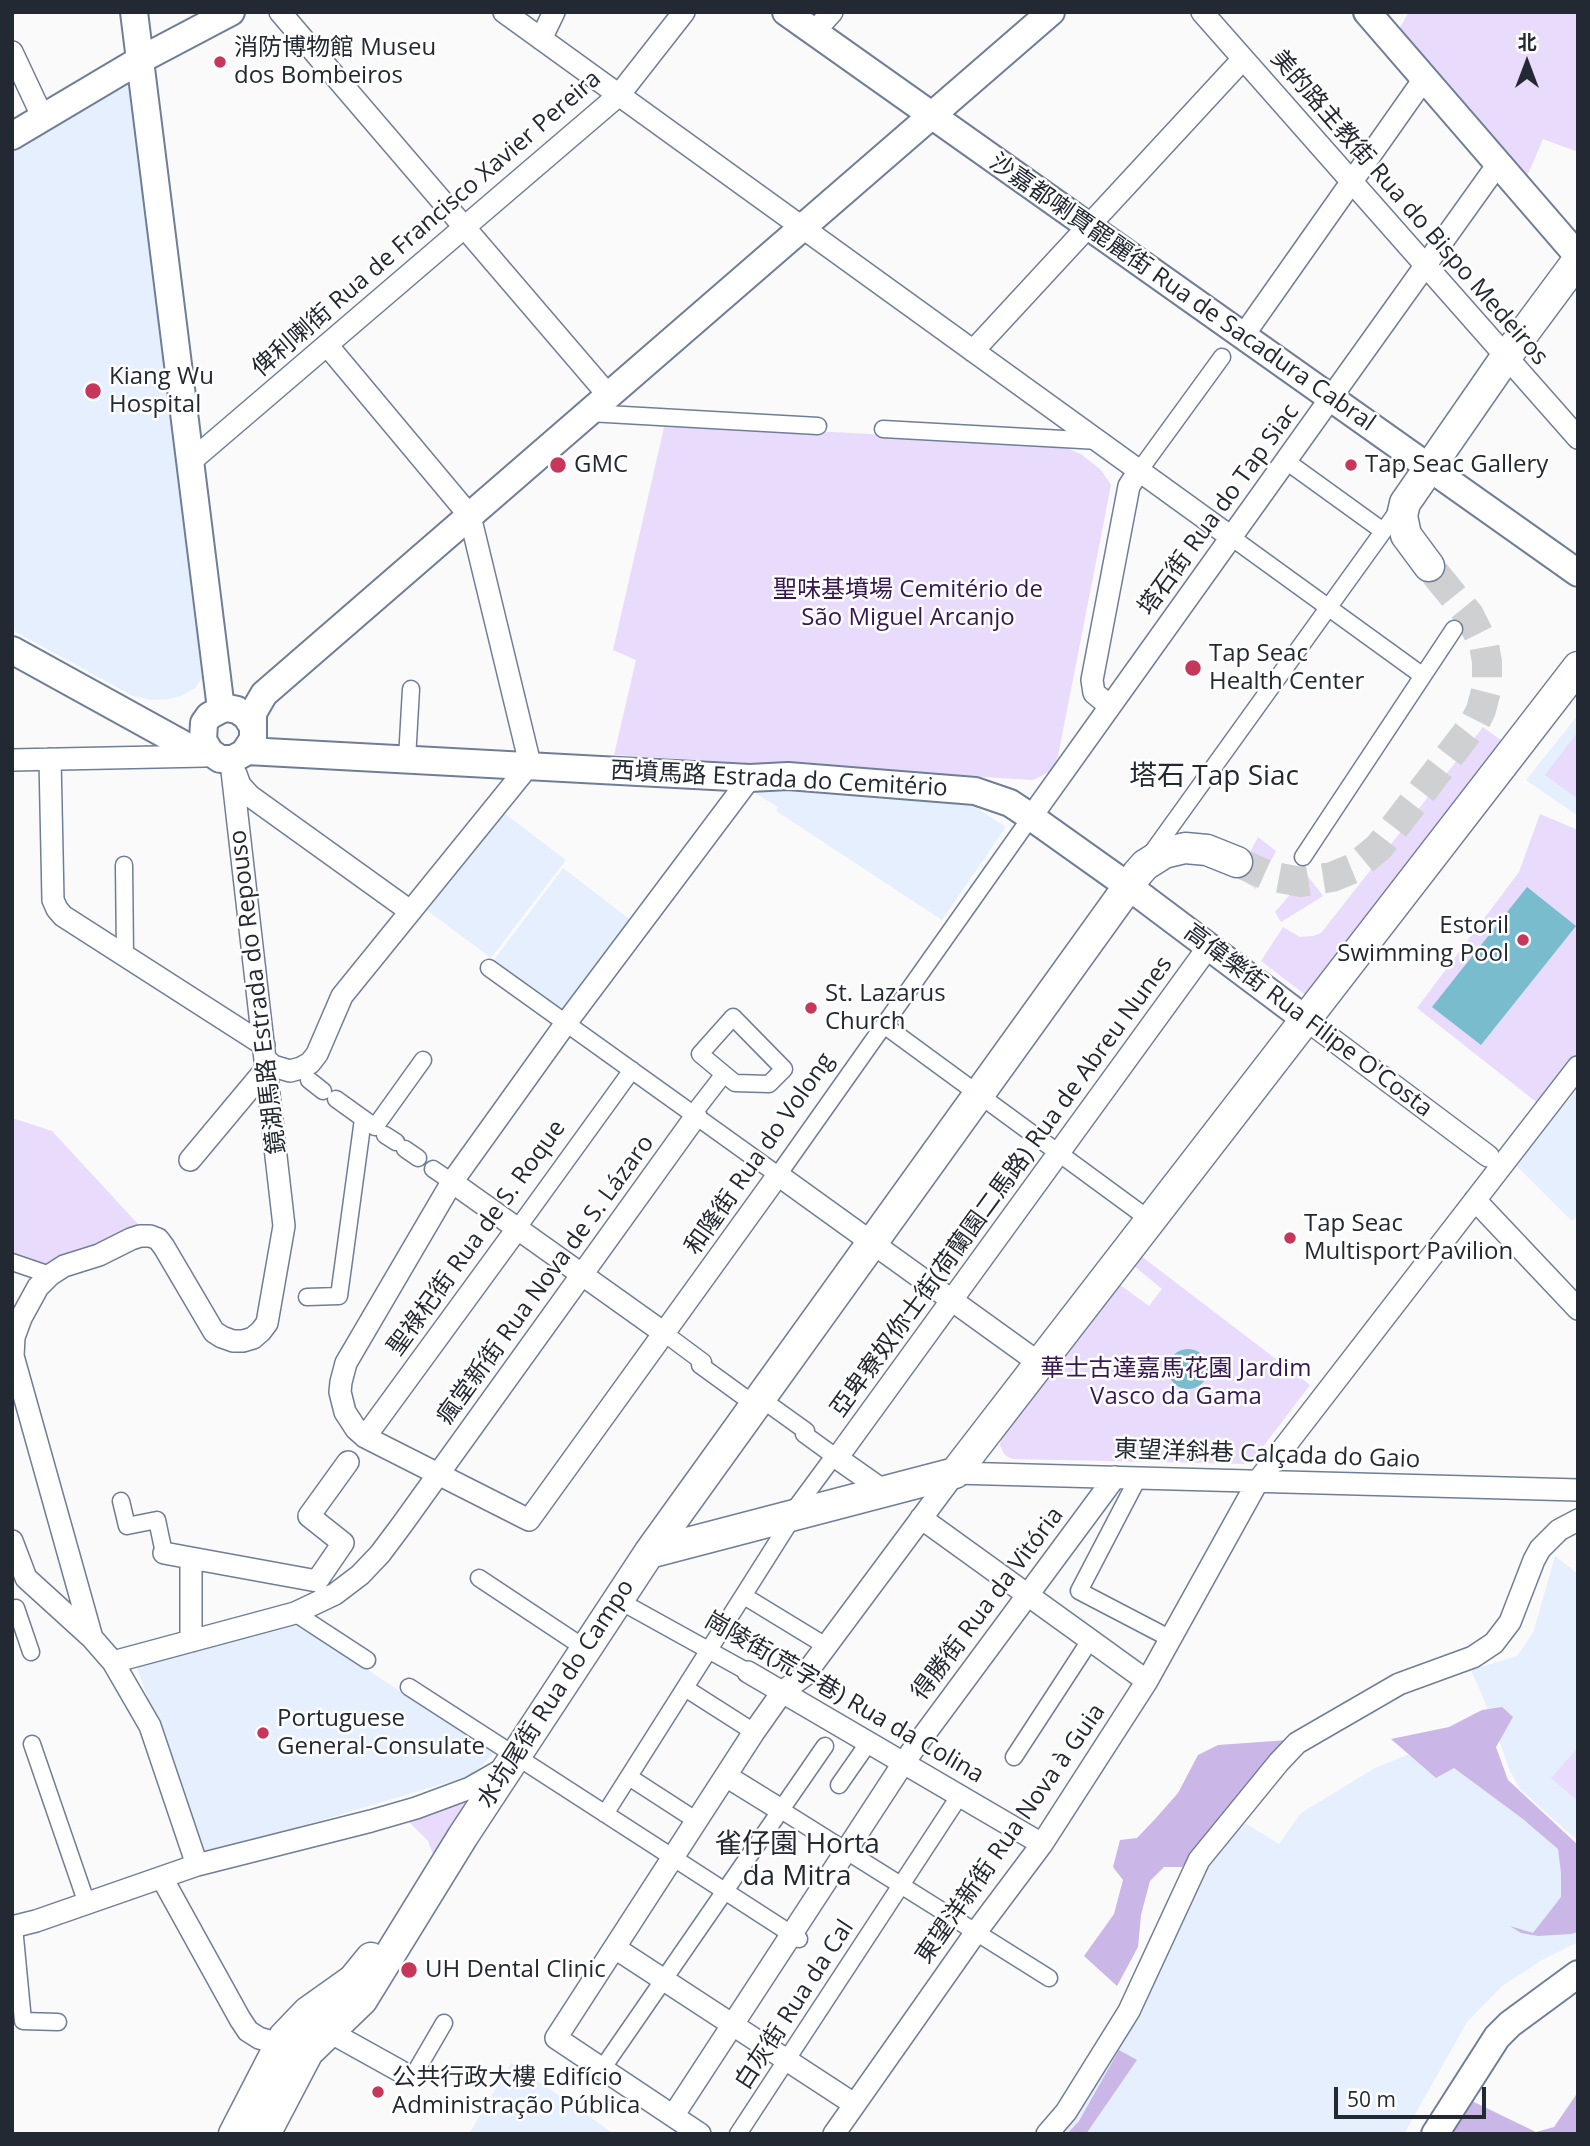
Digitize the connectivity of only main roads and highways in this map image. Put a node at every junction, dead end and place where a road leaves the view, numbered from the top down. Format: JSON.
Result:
{"nodes":[{"id":1,"x":1578,"y":258,"type":"edge"},
{"id":2,"x":1429,"y":566,"type":"tunnel mouth"},
{"id":3,"x":1578,"y":667,"type":"edge"},
{"id":4,"x":1237,"y":862,"type":"tunnel mouth"},
{"id":5,"x":683,"y":1504,"type":"junction"},
{"id":6,"x":703,"y":1538,"type":"junction"},
{"id":7,"x":649,"y":1553,"type":"junction"},
{"id":8,"x":463,"y":1836,"type":"junction"},
{"id":9,"x":234,"y":2134,"type":"edge"},
{"id":10,"x":265,"y":2134,"type":"edge"}],
"edges":[{"from":1,"to":2,"type":"main road"},
{"from":3,"to":6,"type":"main road"},
{"from":4,"to":5,"type":"main road","name":"水坑尾街 Rua do Campo"},
{"from":5,"to":6,"type":"main road"},
{"from":5,"to":7,"type":"main road","name":"水坑尾街 Rua do Campo"},
{"from":6,"to":7,"type":"main road"},
{"from":7,"to":8,"type":"main road","name":"水坑尾街 Rua do Campo"},
{"from":8,"to":9,"type":"main road","name":"水坑尾街 Rua do Campo"},
{"from":8,"to":10,"type":"main road","name":"水坑尾街 Rua do Campo"}]}
